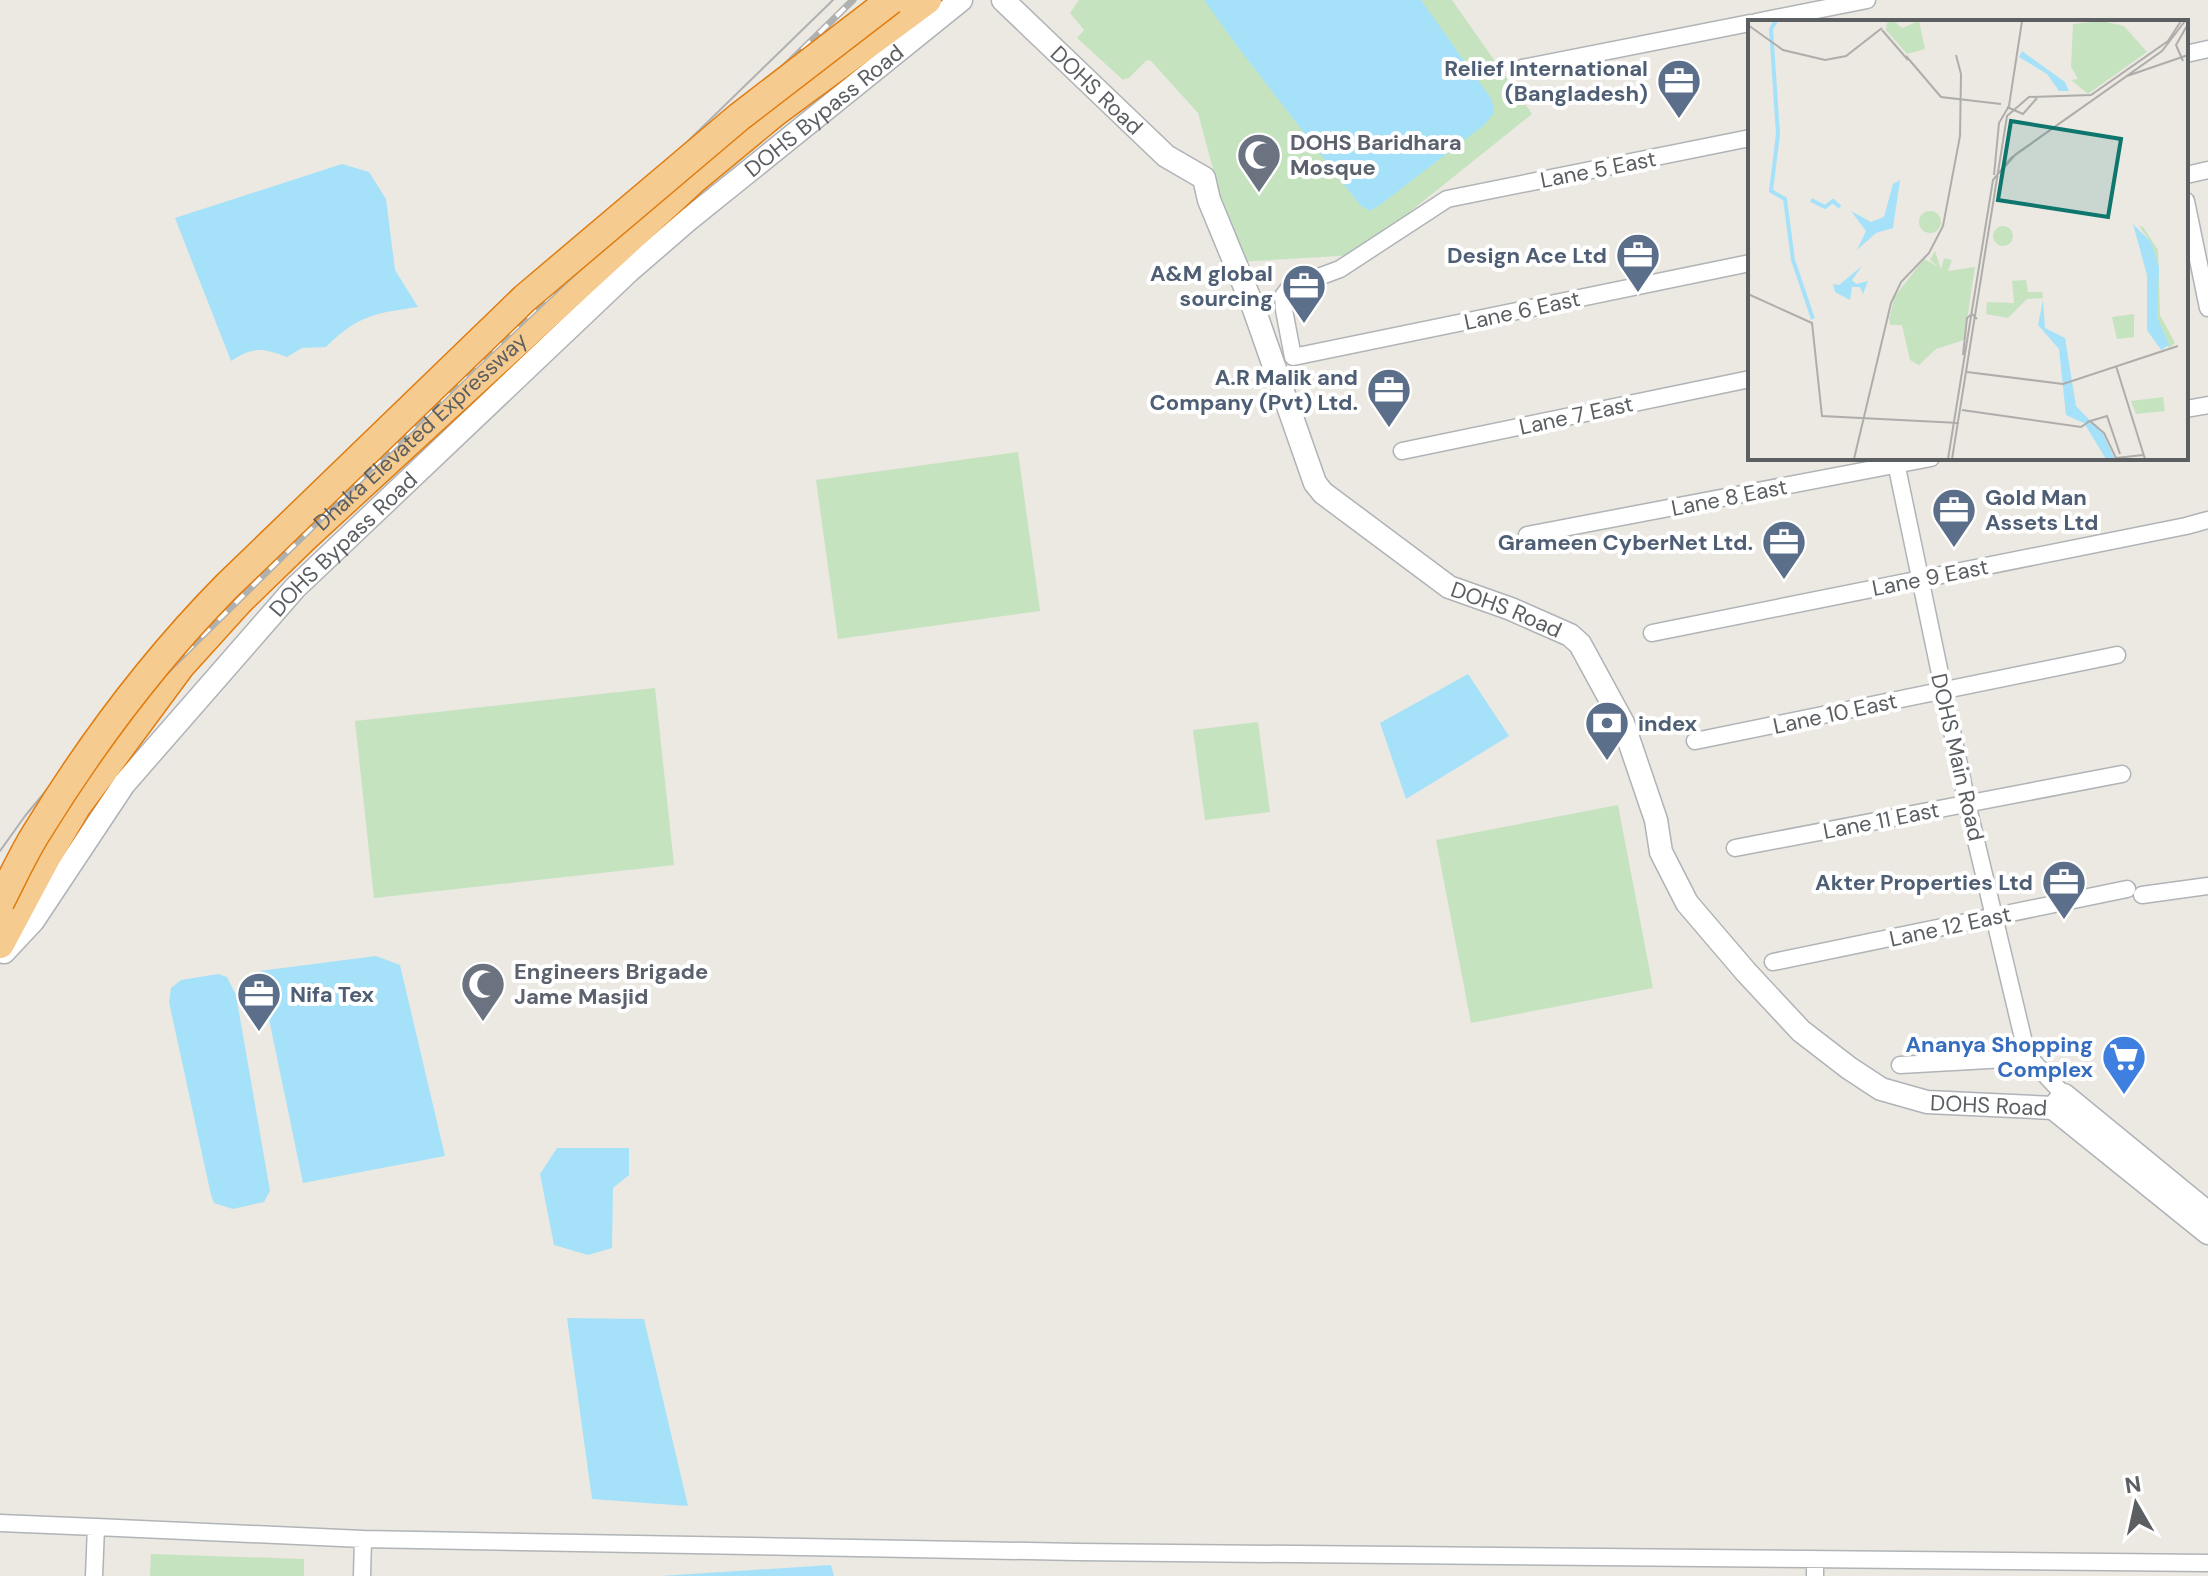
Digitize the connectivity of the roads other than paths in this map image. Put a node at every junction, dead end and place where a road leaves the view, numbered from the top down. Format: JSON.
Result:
{"nodes":[{"id":1,"x":891,"y":0,"type":"edge"},
{"id":2,"x":927,"y":0,"type":"edge"},
{"id":3,"x":961,"y":0,"type":"edge"},
{"id":4,"x":1003,"y":0,"type":"edge"},
{"id":5,"x":1867,"y":0,"type":"edge"},
{"id":6,"x":1803,"y":12,"type":"edge"},
{"id":7,"x":1767,"y":20,"type":"edge"},
{"id":8,"x":1748,"y":24,"type":"edge"},
{"id":9,"x":2208,"y":49,"type":"edge"},
{"id":10,"x":2188,"y":54,"type":"edge"},
{"id":11,"x":1522,"y":68,"type":"dead end"},
{"id":12,"x":1748,"y":138,"type":"edge"},
{"id":13,"x":2208,"y":170,"type":"edge"},
{"id":14,"x":2188,"y":175,"type":"edge"},
{"id":15,"x":2188,"y":210,"type":"edge"},
{"id":16,"x":1748,"y":263,"type":"edge"},
{"id":17,"x":2206,"y":286,"type":"edge"},
{"id":18,"x":2208,"y":308,"type":"edge"},
{"id":19,"x":1293,"y":357,"type":"joint"},
{"id":20,"x":1748,"y":379,"type":"edge"},
{"id":21,"x":2208,"y":405,"type":"edge"},
{"id":22,"x":2188,"y":409,"type":"edge"},
{"id":23,"x":1402,"y":451,"type":"dead end"},
{"id":24,"x":1896,"y":461,"type":"edge"},
{"id":25,"x":2208,"y":520,"type":"edge"},
{"id":26,"x":1527,"y":535,"type":"dead end"},
{"id":27,"x":1919,"y":579,"type":"junction"},
{"id":28,"x":1652,"y":633,"type":"dead end"},
{"id":29,"x":2117,"y":655,"type":"dead end"},
{"id":30,"x":1943,"y":691,"type":"junction"},
{"id":31,"x":1695,"y":741,"type":"dead end"},
{"id":32,"x":2122,"y":774,"type":"dead end"},
{"id":33,"x":1967,"y":803,"type":"junction"},
{"id":34,"x":1735,"y":848,"type":"dead end"},
{"id":35,"x":2208,"y":886,"type":"edge"},
{"id":36,"x":0,"y":902,"type":"edge"},
{"id":37,"x":1995,"y":917,"type":"junction"},
{"id":38,"x":0,"y":944,"type":"edge"},
{"id":39,"x":0,"y":955,"type":"edge"},
{"id":40,"x":1773,"y":962,"type":"dead end"},
{"id":41,"x":2027,"y":1055,"type":"junction"},
{"id":42,"x":1900,"y":1065,"type":"dead end"},
{"id":43,"x":2059,"y":1101,"type":"junction"},
{"id":44,"x":2208,"y":1213,"type":"edge"},
{"id":45,"x":2208,"y":1233,"type":"edge"},
{"id":46,"x":0,"y":1523,"type":"edge"},
{"id":47,"x":96,"y":1527,"type":"junction"},
{"id":48,"x":363,"y":1539,"type":"junction"},
{"id":49,"x":2208,"y":1563,"type":"edge"},
{"id":50,"x":1815,"y":1567,"type":"edge"},
{"id":51,"x":94,"y":1576,"type":"edge"},
{"id":52,"x":362,"y":1576,"type":"edge"}],
"edges":[{"from":1,"to":36,"type":"highway","name":"Dhaka Elevated Expressway","bridge":true},
{"from":2,"to":38,"type":"highway","name":"Dhaka Elevated Expressway"},
{"from":3,"to":39,"type":"street","name":"DOHS Bypass Road"},
{"from":4,"to":43,"type":"street","name":"DOHS Road"},
{"from":5,"to":6,"type":"street"},
{"from":6,"to":7,"type":"street"},
{"from":8,"to":11,"type":"street"},
{"from":9,"to":10,"type":"street"},
{"from":12,"to":19,"type":"street","name":"Lane 5 East"},
{"from":13,"to":14,"type":"street"},
{"from":15,"to":17,"type":"street"},
{"from":16,"to":19,"type":"street","name":"Lane 6 East"},
{"from":17,"to":18,"type":"street"},
{"from":20,"to":23,"type":"street","name":"Lane 7 East"},
{"from":21,"to":22,"type":"street"},
{"from":24,"to":26,"type":"street","name":"Lane 8 East"},
{"from":24,"to":27,"type":"street","name":"DOHS Main Road"},
{"from":25,"to":27,"type":"street","name":"Lane 9 East"},
{"from":27,"to":28,"type":"street","name":"Lane 9 East"},
{"from":27,"to":30,"type":"street","name":"DOHS Main Road"},
{"from":29,"to":30,"type":"street","name":"Lane 10 East"},
{"from":30,"to":31,"type":"street","name":"Lane 10 East"},
{"from":30,"to":33,"type":"street","name":"DOHS Main Road"},
{"from":32,"to":33,"type":"street","name":"Lane 11 East"},
{"from":33,"to":34,"type":"street","name":"Lane 11 East"},
{"from":33,"to":37,"type":"street","name":"DOHS Main Road"},
{"from":35,"to":37,"type":"street","name":"Lane 12 East"},
{"from":37,"to":40,"type":"street","name":"Lane 12 East"},
{"from":37,"to":41,"type":"street","name":"DOHS Main Road"},
{"from":41,"to":42,"type":"street"},
{"from":41,"to":43,"type":"street"},
{"from":43,"to":44,"type":"street"},
{"from":43,"to":45,"type":"street"},
{"from":46,"to":47,"type":"street"},
{"from":47,"to":48,"type":"street"},
{"from":47,"to":51,"type":"street"},
{"from":48,"to":50,"type":"street"},
{"from":48,"to":52,"type":"street"},
{"from":49,"to":50,"type":"street"}]}
